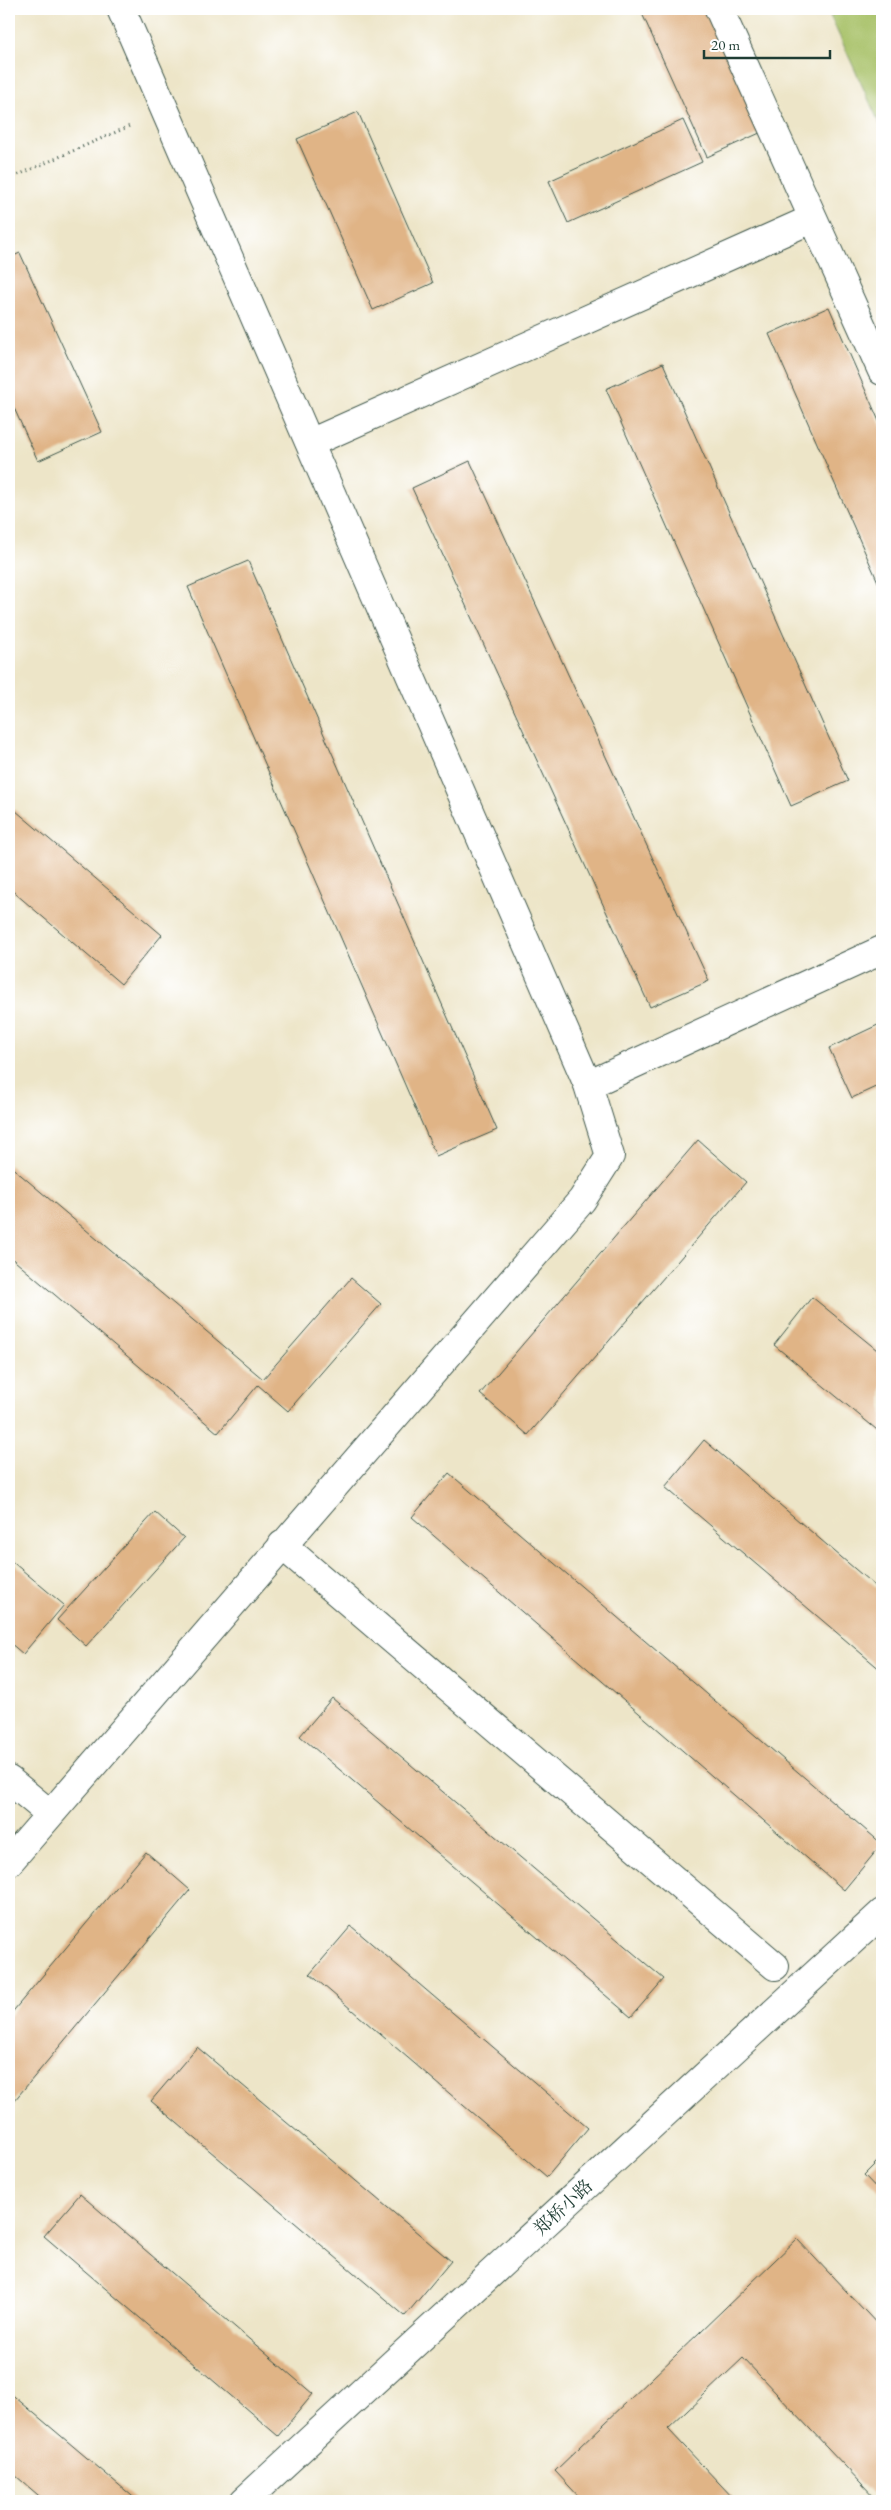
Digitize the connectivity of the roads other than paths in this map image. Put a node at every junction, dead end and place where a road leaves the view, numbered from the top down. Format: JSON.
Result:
{"nodes":[{"id":1,"x":121,"y":9,"type":"edge"},
{"id":2,"x":719,"y":9,"type":"edge"},
{"id":3,"x":812,"y":219,"type":"junction"},
{"id":4,"x":882,"y":371,"type":"edge"},
{"id":5,"x":310,"y":443,"type":"junction"},
{"id":6,"x":882,"y":950,"type":"edge"},
{"id":7,"x":588,"y":1085,"type":"junction"},
{"id":8,"x":282,"y":1545,"type":"junction"},
{"id":9,"x":9,"y":1780,"type":"edge"},
{"id":10,"x":49,"y":1813,"type":"junction"},
{"id":11,"x":9,"y":1862,"type":"edge"},
{"id":12,"x":882,"y":1913,"type":"edge"},
{"id":13,"x":775,"y":1966,"type":"dead end"},
{"id":14,"x":244,"y":2501,"type":"edge"}],
"edges":[{"from":1,"to":5,"type":"street"},
{"from":2,"to":3,"type":"street"},
{"from":3,"to":4,"type":"street"},
{"from":3,"to":5,"type":"street"},
{"from":5,"to":7,"type":"street"},
{"from":6,"to":7,"type":"street"},
{"from":7,"to":8,"type":"street"},
{"from":8,"to":10,"type":"street"},
{"from":8,"to":13,"type":"street"},
{"from":9,"to":10,"type":"street"},
{"from":10,"to":11,"type":"street"},
{"from":12,"to":14,"type":"street","name":"郑桥小路"}]}
